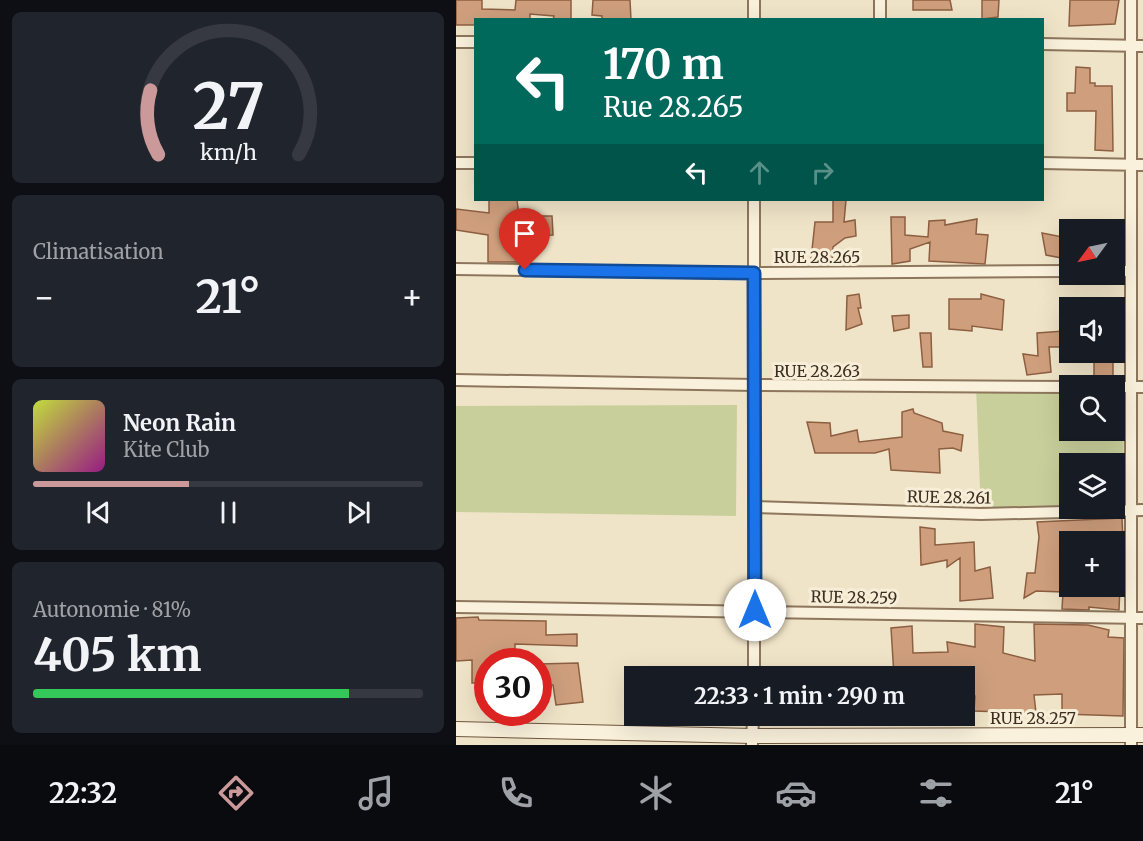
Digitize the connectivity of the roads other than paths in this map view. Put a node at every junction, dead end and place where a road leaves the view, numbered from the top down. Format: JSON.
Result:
{"nodes":[{"id":1,"x":754,"y":0,"type":"edge"},
{"id":2,"x":880,"y":0,"type":"edge"},
{"id":3,"x":1131,"y":0,"type":"edge"},
{"id":4,"x":754,"y":18,"type":"edge"},
{"id":5,"x":880,"y":18,"type":"edge"},
{"id":6,"x":456,"y":42,"type":"edge"},
{"id":7,"x":474,"y":42,"type":"edge"},
{"id":8,"x":1044,"y":44,"type":"edge"},
{"id":9,"x":1130,"y":46,"type":"junction"},
{"id":10,"x":1143,"y":46,"type":"edge"},
{"id":11,"x":456,"y":163,"type":"edge"},
{"id":12,"x":474,"y":163,"type":"edge"},
{"id":13,"x":1044,"y":163,"type":"edge"},
{"id":14,"x":1131,"y":165,"type":"junction"},
{"id":15,"x":1143,"y":165,"type":"edge"},
{"id":16,"x":754,"y":201,"type":"edge"},
{"id":17,"x":456,"y":269,"type":"edge"},
{"id":18,"x":1059,"y":271,"type":"edge"},
{"id":19,"x":1125,"y":271,"type":"edge"},
{"id":20,"x":1129,"y":271,"type":"junction"},
{"id":21,"x":754,"y":273,"type":"junction"},
{"id":22,"x":456,"y":380,"type":"edge"},
{"id":23,"x":754,"y":386,"type":"junction"},
{"id":24,"x":1059,"y":387,"type":"edge"},
{"id":25,"x":1125,"y":387,"type":"edge"},
{"id":26,"x":1131,"y":387,"type":"junction"},
{"id":27,"x":1143,"y":387,"type":"edge"},
{"id":28,"x":755,"y":507,"type":"junction"},
{"id":29,"x":1137,"y":510,"type":"edge"},
{"id":30,"x":456,"y":608,"type":"edge"},
{"id":31,"x":755,"y":610,"type":"junction"},
{"id":32,"x":1137,"y":618,"type":"edge"},
{"id":33,"x":754,"y":666,"type":"edge"},
{"id":34,"x":456,"y":729,"type":"edge"},
{"id":35,"x":1135,"y":738,"type":"edge"},
{"id":36,"x":752,"y":740,"type":"edge"}],
"edges":[{"from":1,"to":4,"type":"street"},
{"from":2,"to":5,"type":"street"},
{"from":3,"to":9,"type":"street"},
{"from":6,"to":7,"type":"street"},
{"from":8,"to":9,"type":"street"},
{"from":9,"to":10,"type":"street"},
{"from":9,"to":14,"type":"street"},
{"from":11,"to":12,"type":"street"},
{"from":13,"to":14,"type":"street"},
{"from":14,"to":15,"type":"street"},
{"from":14,"to":20,"type":"street"},
{"from":16,"to":21,"type":"street"},
{"from":17,"to":21,"type":"street","name":"RUE 28.265"},
{"from":18,"to":21,"type":"street","name":"RUE 28.265"},
{"from":19,"to":20,"type":"street"},
{"from":20,"to":26,"type":"street"},
{"from":21,"to":23,"type":"street"},
{"from":22,"to":23,"type":"street","name":"RUE 28.263"},
{"from":23,"to":24,"type":"street","name":"RUE 28.263"},
{"from":23,"to":28,"type":"street"},
{"from":25,"to":26,"type":"street"},
{"from":26,"to":27,"type":"street"},
{"from":26,"to":29,"type":"street"},
{"from":28,"to":29,"type":"street","name":"RUE 28.261"},
{"from":28,"to":31,"type":"street"},
{"from":29,"to":32,"type":"street"},
{"from":30,"to":31,"type":"street","name":"RUE 28.259"},
{"from":31,"to":32,"type":"street","name":"RUE 28.259"},
{"from":31,"to":33,"type":"street"},
{"from":32,"to":35,"type":"street"},
{"from":34,"to":36,"type":"street","name":"RUE 28.257"},
{"from":35,"to":36,"type":"street","name":"RUE 28.257"}]}
